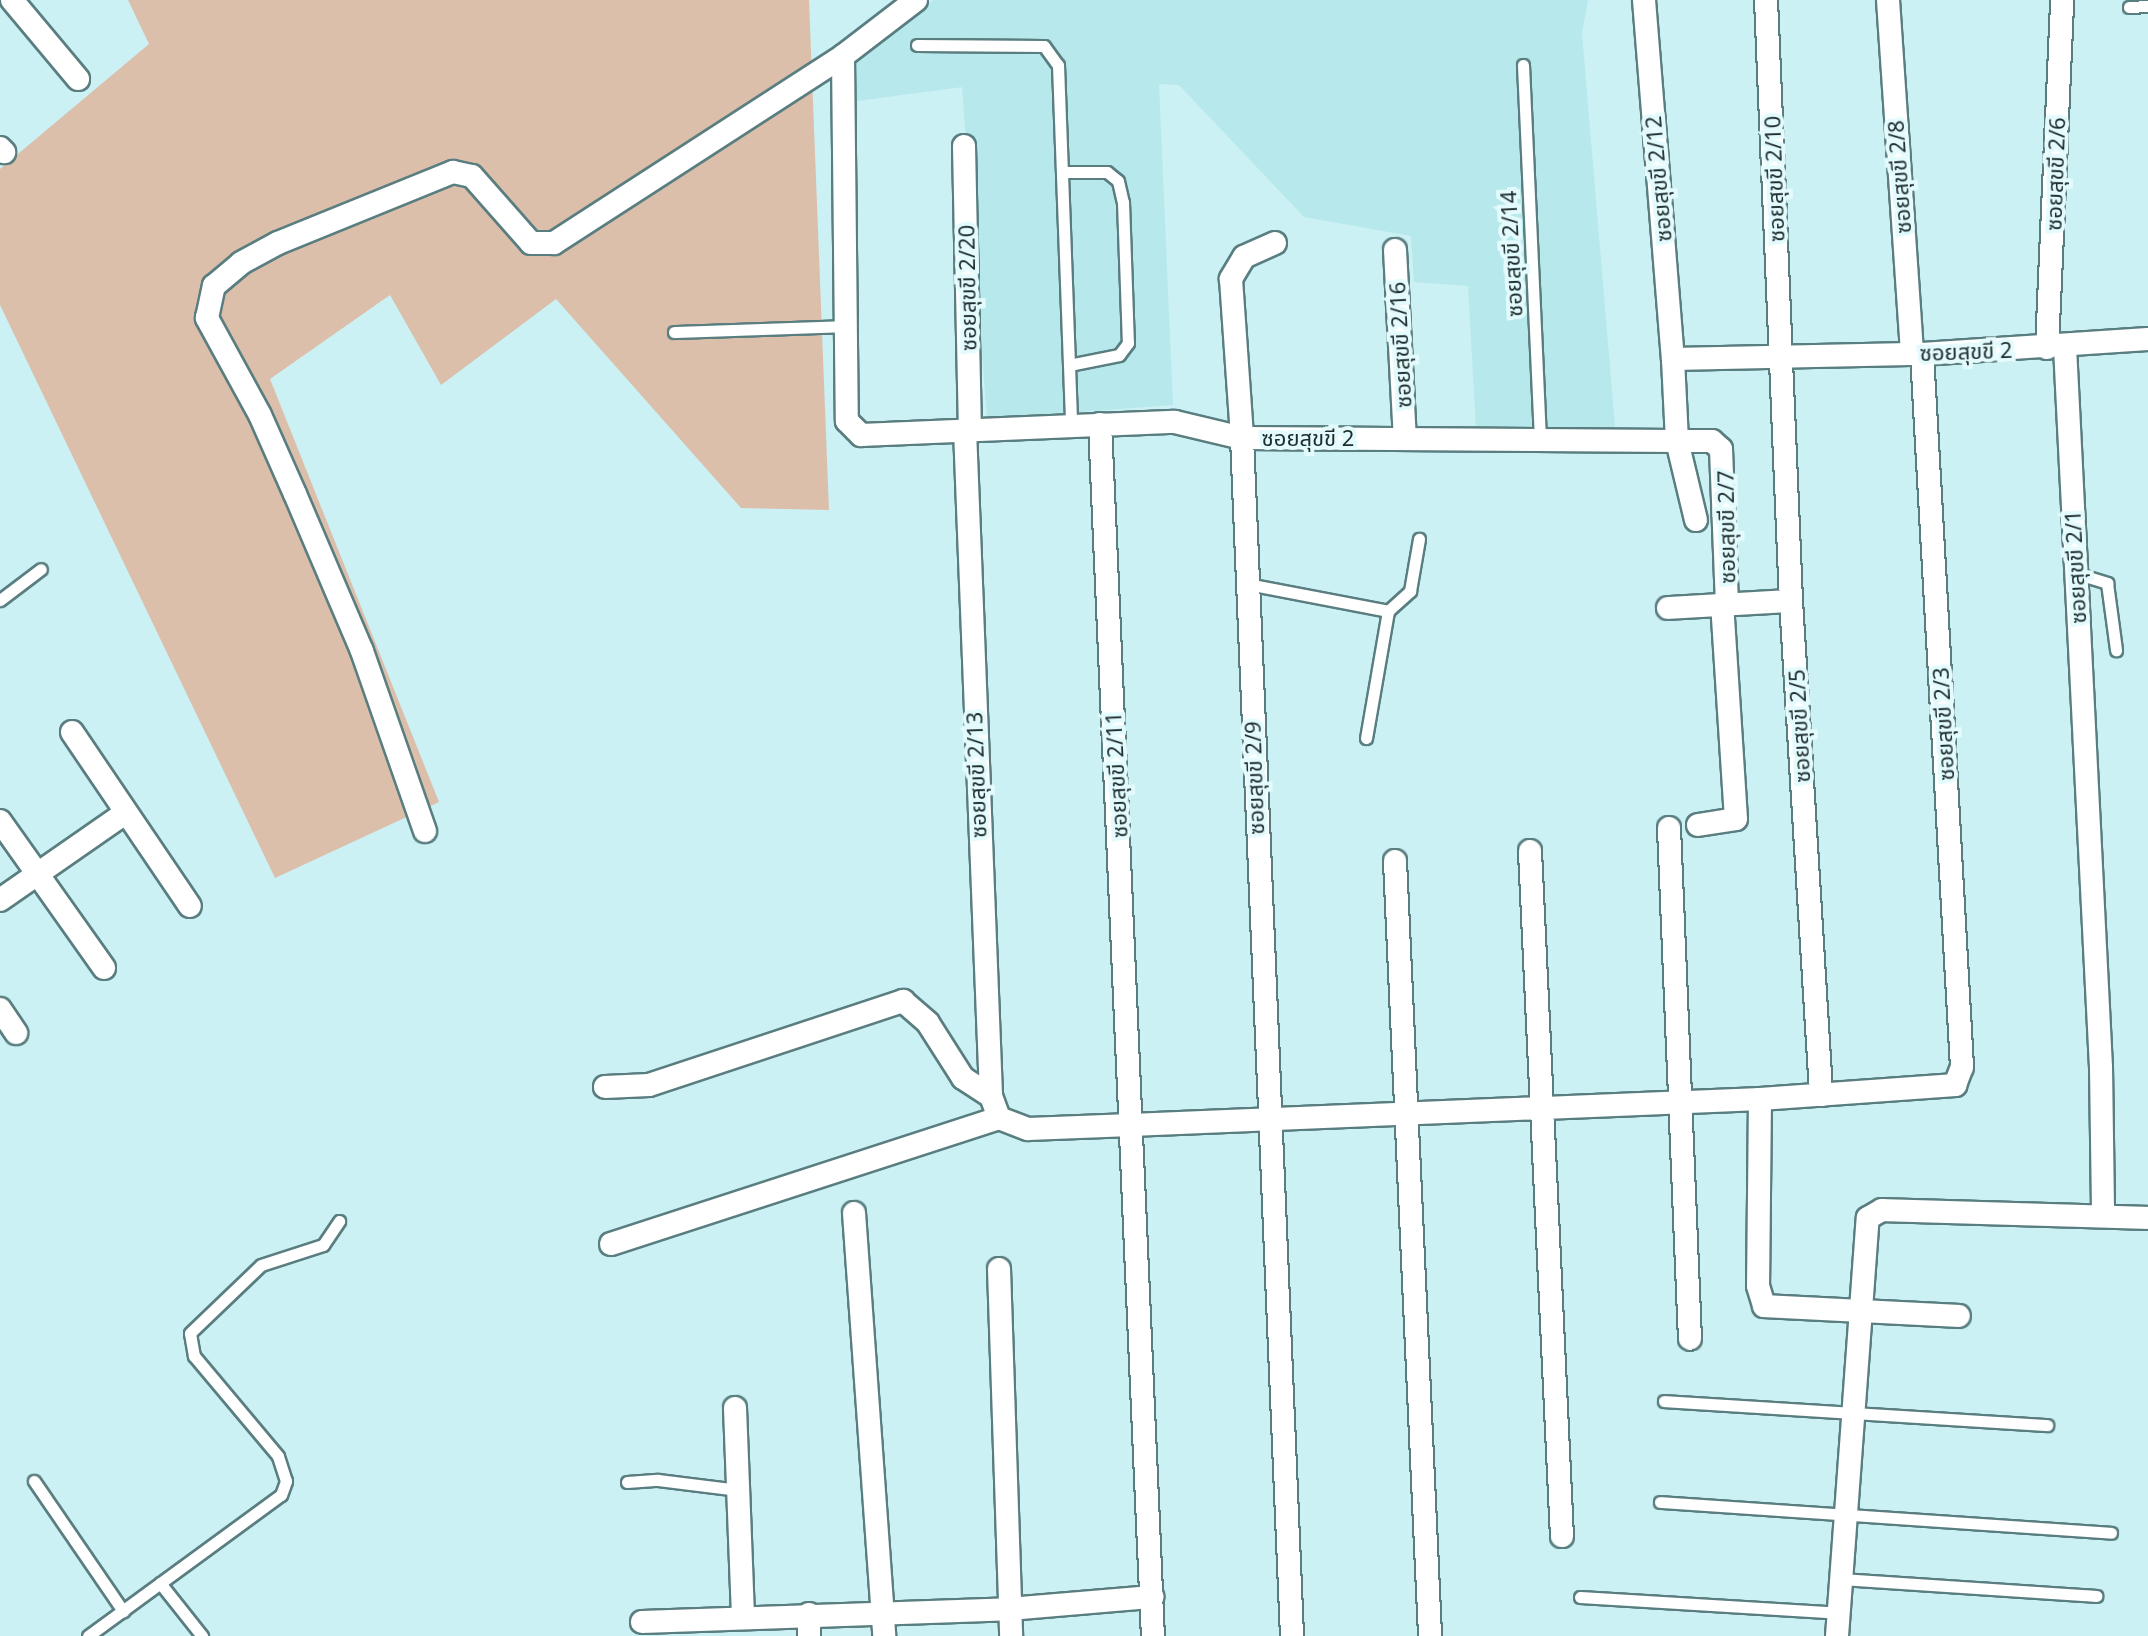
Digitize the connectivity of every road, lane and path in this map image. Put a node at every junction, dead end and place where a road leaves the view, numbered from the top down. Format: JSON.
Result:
{"nodes":[{"id":1,"x":12,"y":0,"type":"edge"},
{"id":2,"x":916,"y":0,"type":"edge"},
{"id":3,"x":1644,"y":0,"type":"edge"},
{"id":4,"x":1766,"y":0,"type":"edge"},
{"id":5,"x":1888,"y":0,"type":"edge"},
{"id":6,"x":2062,"y":0,"type":"edge"},
{"id":7,"x":2148,"y":6,"type":"edge"},
{"id":8,"x":2129,"y":7,"type":"dead end"},
{"id":9,"x":917,"y":45,"type":"dead end"},
{"id":10,"x":843,"y":56,"type":"junction"},
{"id":11,"x":1523,"y":65,"type":"dead end"},
{"id":12,"x":78,"y":79,"type":"dead end"},
{"id":13,"x":964,"y":146,"type":"dead end"},
{"id":14,"x":1063,"y":172,"type":"junction"},
{"id":15,"x":1275,"y":243,"type":"dead end"},
{"id":16,"x":1395,"y":250,"type":"dead end"},
{"id":17,"x":843,"y":326,"type":"junction"},
{"id":18,"x":674,"y":332,"type":"dead end"},
{"id":19,"x":2148,"y":339,"type":"edge"},
{"id":20,"x":2056,"y":347,"type":"junction"},
{"id":21,"x":1917,"y":354,"type":"junction"},
{"id":22,"x":1782,"y":358,"type":"junction"},
{"id":23,"x":1673,"y":359,"type":"junction"},
{"id":24,"x":1069,"y":365,"type":"junction"},
{"id":25,"x":1100,"y":424,"type":"junction"},
{"id":26,"x":1071,"y":425,"type":"junction"},
{"id":27,"x":968,"y":430,"type":"junction"},
{"id":28,"x":1242,"y":438,"type":"junction"},
{"id":29,"x":1405,"y":439,"type":"junction"},
{"id":30,"x":1540,"y":440,"type":"junction"},
{"id":31,"x":1677,"y":441,"type":"junction"},
{"id":32,"x":1696,"y":520,"type":"dead end"},
{"id":33,"x":1419,"y":539,"type":"dead end"},
{"id":34,"x":41,"y":569,"type":"dead end"},
{"id":35,"x":2075,"y":573,"type":"junction"},
{"id":36,"x":1246,"y":583,"type":"junction"},
{"id":37,"x":0,"y":600,"type":"edge"},
{"id":38,"x":1791,"y":601,"type":"junction"},
{"id":39,"x":1724,"y":604,"type":"junction"},
{"id":40,"x":1668,"y":608,"type":"dead end"},
{"id":41,"x":1388,"y":611,"type":"junction"},
{"id":42,"x":2116,"y":650,"type":"dead end"},
{"id":43,"x":72,"y":732,"type":"dead end"},
{"id":44,"x":1366,"y":738,"type":"dead end"},
{"id":45,"x":125,"y":813,"type":"junction"},
{"id":46,"x":0,"y":821,"type":"edge"},
{"id":47,"x":1698,"y":825,"type":"dead end"},
{"id":48,"x":1669,"y":828,"type":"dead end"},
{"id":49,"x":425,"y":831,"type":"dead end"},
{"id":50,"x":1530,"y":851,"type":"dead end"},
{"id":51,"x":1395,"y":861,"type":"dead end"},
{"id":52,"x":39,"y":874,"type":"junction"},
{"id":53,"x":0,"y":900,"type":"edge"},
{"id":54,"x":190,"y":906,"type":"dead end"},
{"id":55,"x":104,"y":968,"type":"dead end"},
{"id":56,"x":0,"y":1009,"type":"edge"},
{"id":57,"x":16,"y":1033,"type":"dead end"},
{"id":58,"x":605,"y":1087,"type":"dead end"},
{"id":59,"x":1821,"y":1095,"type":"junction"},
{"id":60,"x":991,"y":1096,"type":"junction"},
{"id":61,"x":1760,"y":1099,"type":"junction"},
{"id":62,"x":1683,"y":1102,"type":"junction"},
{"id":63,"x":1546,"y":1105,"type":"junction"},
{"id":64,"x":1407,"y":1112,"type":"junction"},
{"id":65,"x":999,"y":1118,"type":"junction"},
{"id":66,"x":1268,"y":1118,"type":"junction"},
{"id":67,"x":1131,"y":1125,"type":"junction"},
{"id":68,"x":854,"y":1213,"type":"dead end"},
{"id":69,"x":2103,"y":1216,"type":"junction"},
{"id":70,"x":2148,"y":1218,"type":"edge"},
{"id":71,"x":339,"y":1221,"type":"dead end"},
{"id":72,"x":611,"y":1244,"type":"dead end"},
{"id":73,"x":999,"y":1269,"type":"dead end"},
{"id":74,"x":1859,"y":1310,"type":"junction"},
{"id":75,"x":1959,"y":1316,"type":"dead end"},
{"id":76,"x":1690,"y":1339,"type":"dead end"},
{"id":77,"x":1664,"y":1401,"type":"dead end"},
{"id":78,"x":735,"y":1408,"type":"dead end"},
{"id":79,"x":1852,"y":1410,"type":"junction"},
{"id":80,"x":2047,"y":1425,"type":"dead end"},
{"id":81,"x":34,"y":1481,"type":"dead end"},
{"id":82,"x":627,"y":1482,"type":"dead end"},
{"id":83,"x":738,"y":1490,"type":"junction"},
{"id":84,"x":1660,"y":1502,"type":"dead end"},
{"id":85,"x":1845,"y":1513,"type":"junction"},
{"id":86,"x":2111,"y":1533,"type":"dead end"},
{"id":87,"x":1562,"y":1536,"type":"dead end"},
{"id":88,"x":1841,"y":1579,"type":"junction"},
{"id":89,"x":160,"y":1583,"type":"junction"},
{"id":90,"x":2096,"y":1596,"type":"dead end"},
{"id":91,"x":1152,"y":1597,"type":"junction"},
{"id":92,"x":1580,"y":1597,"type":"dead end"},
{"id":93,"x":1009,"y":1609,"type":"junction"},
{"id":94,"x":123,"y":1611,"type":"junction"},
{"id":95,"x":883,"y":1611,"type":"junction"},
{"id":96,"x":743,"y":1616,"type":"junction"},
{"id":97,"x":642,"y":1622,"type":"dead end"},
{"id":98,"x":809,"y":1625,"type":"edge"},
{"id":99,"x":1838,"y":1625,"type":"edge"},
{"id":100,"x":88,"y":1636,"type":"edge"},
{"id":101,"x":202,"y":1636,"type":"edge"},
{"id":102,"x":884,"y":1636,"type":"edge"},
{"id":103,"x":1011,"y":1636,"type":"edge"},
{"id":104,"x":1153,"y":1636,"type":"edge"},
{"id":105,"x":1292,"y":1636,"type":"edge"},
{"id":106,"x":1430,"y":1636,"type":"edge"}],
"edges":[{"from":1,"to":12,"type":"street"},
{"from":2,"to":10,"type":"street"},
{"from":3,"to":23,"type":"street","name":"ซอยสุขขี 2/12"},
{"from":4,"to":22,"type":"street","name":"ซอยสุขขี 2/10"},
{"from":5,"to":21,"type":"street","name":"ซอยสุขขี 2/8"},
{"from":6,"to":20,"type":"street","name":"ซอยสุขขี 2/6"},
{"from":7,"to":8,"type":"lane"},
{"from":9,"to":14,"type":"lane"},
{"from":10,"to":17,"type":"street","name":"ซอยสุขขี 2"},
{"from":10,"to":49,"type":"street"},
{"from":11,"to":30,"type":"lane","name":"ซอยสุขขี 2/14"},
{"from":13,"to":27,"type":"street","name":"ซอยสุขขี 2/20"},
{"from":14,"to":24,"type":"lane"},
{"from":14,"to":24,"type":"lane"},
{"from":15,"to":28,"type":"street","name":"ซอยสุขขี 2/9"},
{"from":16,"to":29,"type":"street","name":"ซอยสุขขี 2/16"},
{"from":17,"to":18,"type":"lane"},
{"from":17,"to":27,"type":"street","name":"ซอยสุขขี 2"},
{"from":19,"to":20,"type":"street","name":"ซอยสุขขี 2"},
{"from":20,"to":21,"type":"street","name":"ซอยสุขขี 2"},
{"from":20,"to":35,"type":"street","name":"ซอยสุขขี 2/1"},
{"from":21,"to":22,"type":"street","name":"ซอยสุขขี 2"},
{"from":21,"to":59,"type":"street","name":"ซอยสุขขี 2/3"},
{"from":22,"to":23,"type":"street","name":"ซอยสุขขี 2"},
{"from":22,"to":38,"type":"street","name":"ซอยสุขขี 2/5"},
{"from":23,"to":31,"type":"street"},
{"from":24,"to":26,"type":"lane"},
{"from":25,"to":26,"type":"street","name":"ซอยสุขขี 2"},
{"from":25,"to":28,"type":"street","name":"ซอยสุขขี 2"},
{"from":25,"to":67,"type":"street","name":"ซอยสุขขี 2/11"},
{"from":26,"to":27,"type":"street","name":"ซอยสุขขี 2"},
{"from":27,"to":60,"type":"street","name":"ซอยสุขขี 2/13"},
{"from":28,"to":29,"type":"street","name":"ซอยสุขขี 2"},
{"from":28,"to":36,"type":"street","name":"ซอยสุขขี 2/9"},
{"from":29,"to":30,"type":"street","name":"ซอยสุขขี 2"},
{"from":30,"to":31,"type":"street","name":"ซอยสุขขี 2"},
{"from":31,"to":32,"type":"street"},
{"from":31,"to":39,"type":"street","name":"ซอยสุขขี 2/7"},
{"from":33,"to":41,"type":"lane"},
{"from":34,"to":37,"type":"lane"},
{"from":35,"to":42,"type":"lane"},
{"from":35,"to":69,"type":"street","name":"ซอยสุขขี 2/1"},
{"from":36,"to":41,"type":"lane"},
{"from":36,"to":66,"type":"street","name":"ซอยสุขขี 2/9"},
{"from":38,"to":39,"type":"street"},
{"from":38,"to":59,"type":"street","name":"ซอยสุขขี 2/5"},
{"from":39,"to":40,"type":"street"},
{"from":39,"to":47,"type":"street","name":"ซอยสุขขี 2/7"},
{"from":41,"to":44,"type":"lane"},
{"from":43,"to":45,"type":"street"},
{"from":45,"to":52,"type":"street"},
{"from":45,"to":54,"type":"street"},
{"from":46,"to":52,"type":"street"},
{"from":48,"to":62,"type":"street"},
{"from":50,"to":63,"type":"street"},
{"from":51,"to":64,"type":"street"},
{"from":52,"to":53,"type":"street"},
{"from":52,"to":55,"type":"street"},
{"from":56,"to":57,"type":"street"},
{"from":58,"to":60,"type":"street"},
{"from":59,"to":61,"type":"street"},
{"from":60,"to":65,"type":"street","name":"ซอยสุขขี 2/13"},
{"from":61,"to":62,"type":"street"},
{"from":61,"to":74,"type":"street"},
{"from":62,"to":63,"type":"street"},
{"from":62,"to":76,"type":"street"},
{"from":63,"to":64,"type":"street"},
{"from":63,"to":87,"type":"street"},
{"from":64,"to":66,"type":"street"},
{"from":64,"to":106,"type":"street"},
{"from":65,"to":67,"type":"street"},
{"from":65,"to":72,"type":"street"},
{"from":66,"to":67,"type":"street"},
{"from":66,"to":105,"type":"street","name":"ซอยสุขขี 2/9"},
{"from":67,"to":91,"type":"street","name":"ซอยสุขขี 2/11"},
{"from":68,"to":95,"type":"street"},
{"from":69,"to":70,"type":"street"},
{"from":69,"to":74,"type":"street"},
{"from":71,"to":89,"type":"lane"},
{"from":73,"to":93,"type":"street"},
{"from":74,"to":75,"type":"street"},
{"from":74,"to":79,"type":"street"},
{"from":77,"to":79,"type":"lane"},
{"from":78,"to":83,"type":"street"},
{"from":79,"to":80,"type":"lane"},
{"from":79,"to":85,"type":"street"},
{"from":81,"to":94,"type":"lane"},
{"from":82,"to":83,"type":"lane"},
{"from":83,"to":96,"type":"street"},
{"from":84,"to":85,"type":"lane"},
{"from":85,"to":86,"type":"lane"},
{"from":85,"to":88,"type":"street"},
{"from":88,"to":90,"type":"lane"},
{"from":88,"to":99,"type":"street"},
{"from":89,"to":94,"type":"lane"},
{"from":89,"to":101,"type":"lane"},
{"from":91,"to":93,"type":"street"},
{"from":91,"to":104,"type":"street","name":"ซอยสุขขี 2/11"},
{"from":92,"to":99,"type":"lane"},
{"from":93,"to":95,"type":"street"},
{"from":93,"to":103,"type":"street"},
{"from":94,"to":100,"type":"lane"},
{"from":95,"to":98,"type":"street"},
{"from":95,"to":102,"type":"street"},
{"from":96,"to":97,"type":"street"},
{"from":96,"to":98,"type":"street"}]}
